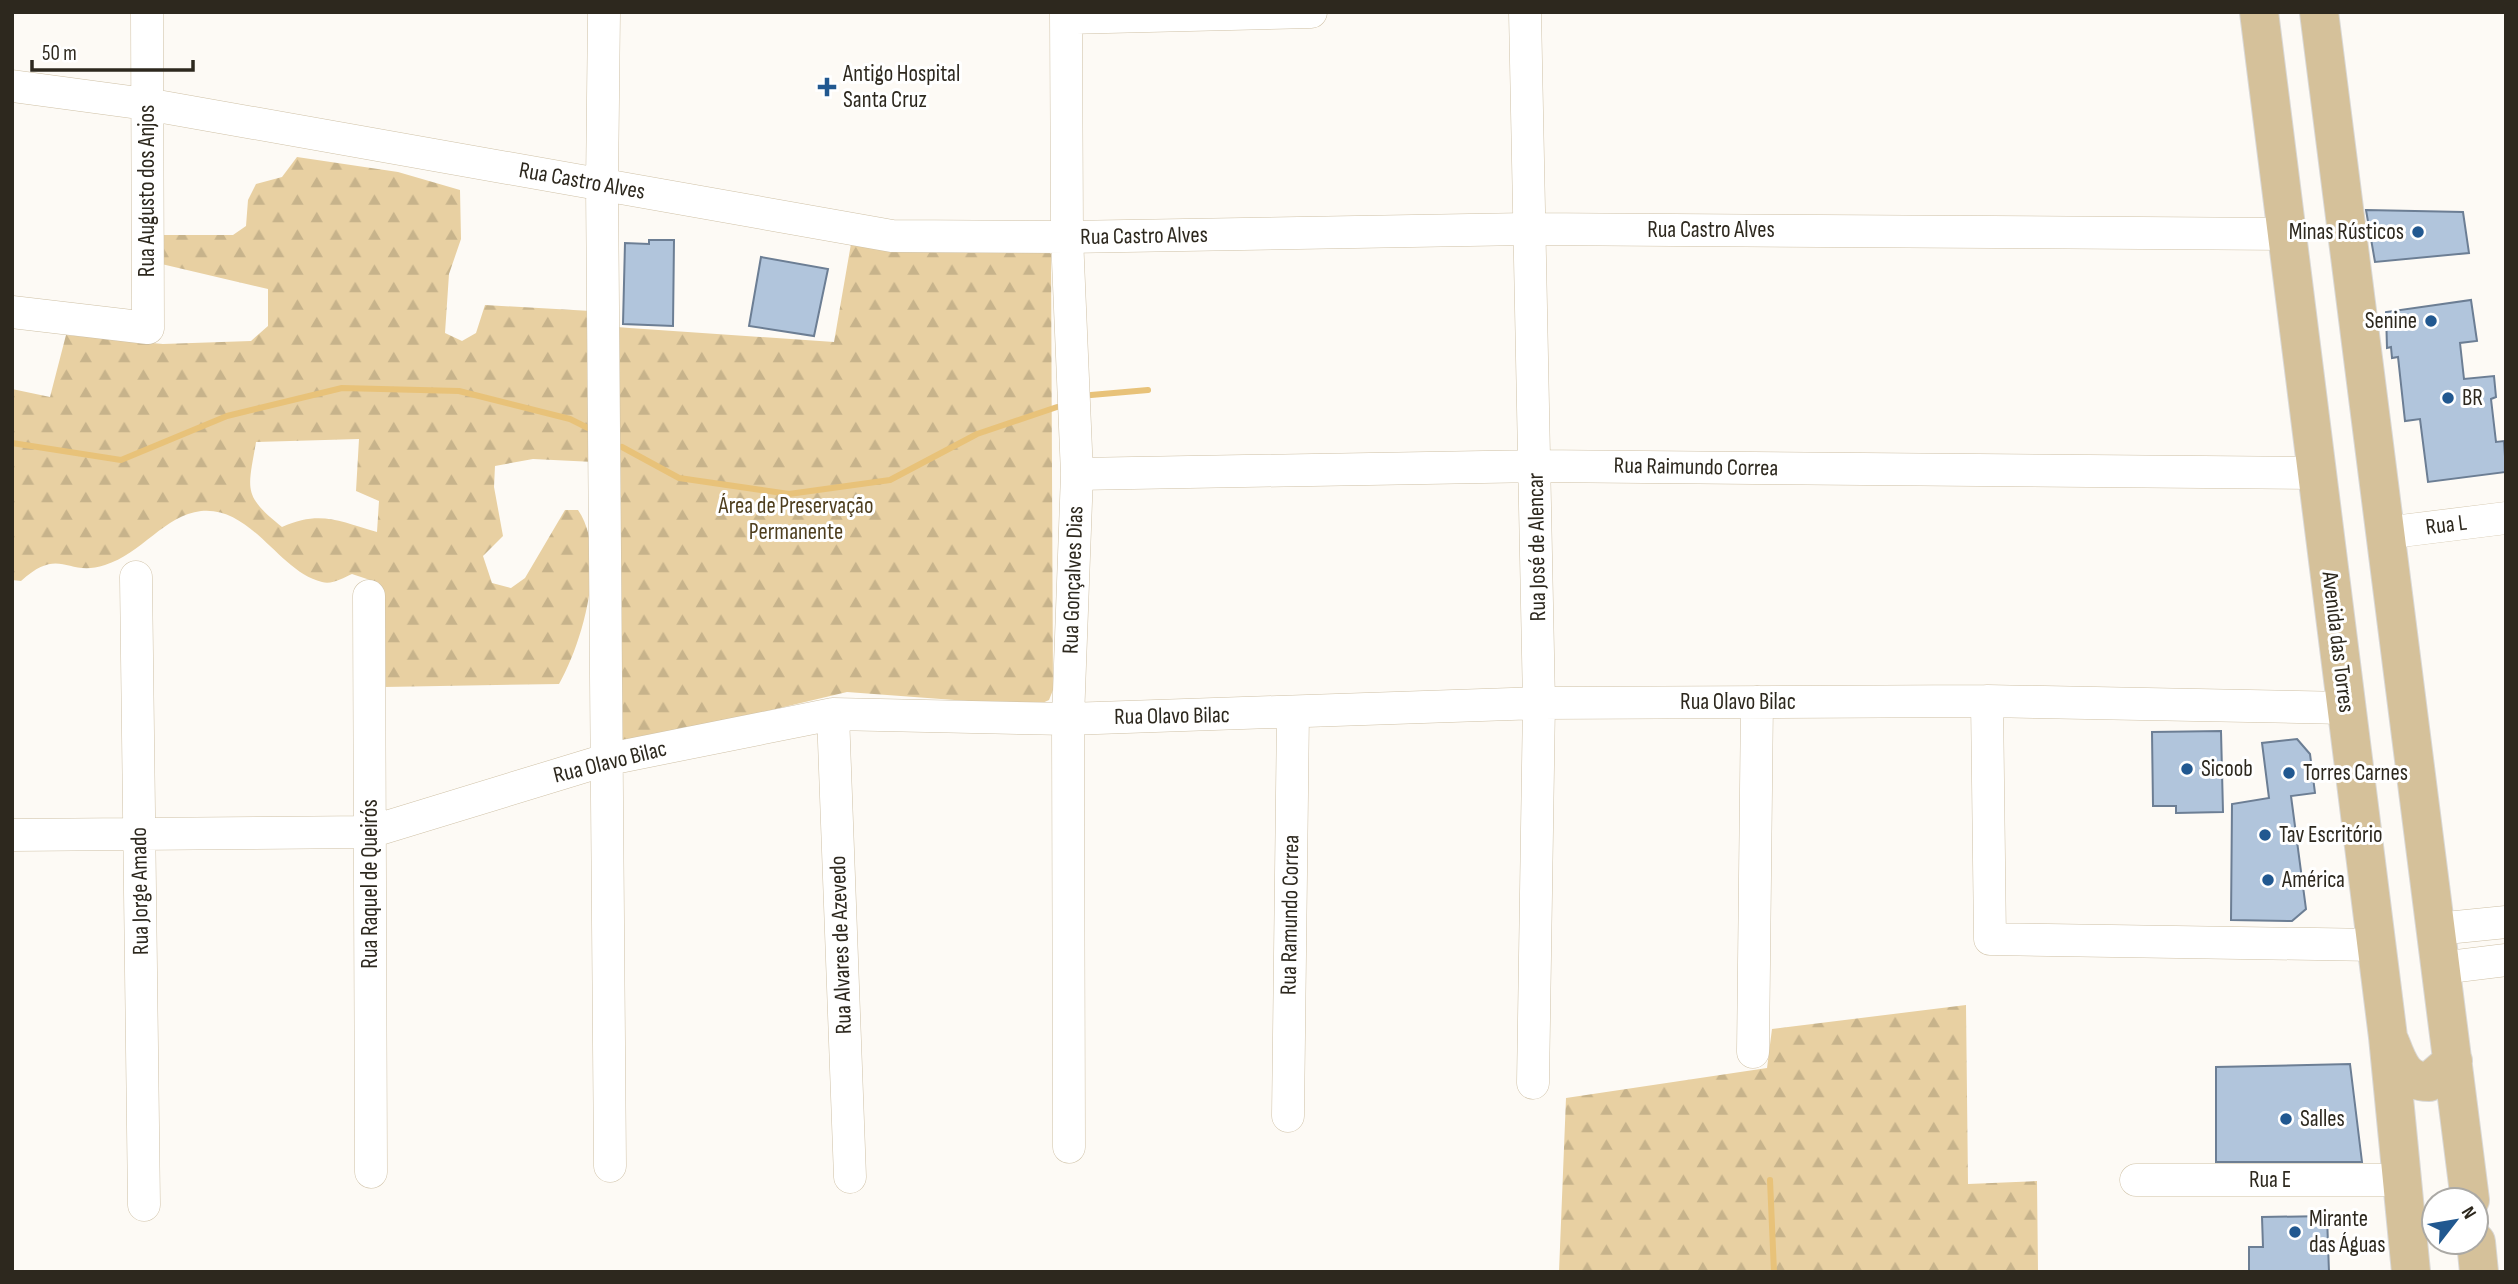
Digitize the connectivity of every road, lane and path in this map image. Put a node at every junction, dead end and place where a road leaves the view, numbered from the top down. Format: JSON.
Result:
{"nodes":[{"id":1,"x":147,"y":12,"type":"edge"},
{"id":2,"x":604,"y":12,"type":"edge"},
{"id":3,"x":1311,"y":12,"type":"edge"},
{"id":4,"x":1525,"y":12,"type":"edge"},
{"id":5,"x":2259,"y":12,"type":"edge"},
{"id":6,"x":2319,"y":12,"type":"edge"},
{"id":7,"x":1066,"y":15,"type":"edge"},
{"id":8,"x":12,"y":86,"type":"edge"},
{"id":9,"x":146,"y":104,"type":"junction"},
{"id":10,"x":602,"y":185,"type":"junction"},
{"id":11,"x":1530,"y":229,"type":"junction"},
{"id":12,"x":2288,"y":234,"type":"junction"},
{"id":13,"x":1067,"y":237,"type":"junction"},
{"id":14,"x":12,"y":312,"type":"edge"},
{"id":15,"x":1535,"y":466,"type":"junction"},
{"id":16,"x":2316,"y":472,"type":"junction"},
{"id":17,"x":1077,"y":474,"type":"junction"},
{"id":18,"x":2506,"y":518,"type":"edge"},
{"id":19,"x":2385,"y":533,"type":"junction"},
{"id":20,"x":136,"y":577,"type":"dead end"},
{"id":21,"x":369,"y":596,"type":"dead end"},
{"id":22,"x":1987,"y":701,"type":"junction"},
{"id":23,"x":1757,"y":702,"type":"junction"},
{"id":24,"x":1539,"y":703,"type":"junction"},
{"id":25,"x":2346,"y":709,"type":"junction"},
{"id":26,"x":1293,"y":713,"type":"junction"},
{"id":27,"x":833,"y":714,"type":"junction"},
{"id":28,"x":1068,"y":719,"type":"junction"},
{"id":29,"x":609,"y":759,"type":"junction"},
{"id":30,"x":139,"y":832,"type":"junction"},
{"id":31,"x":370,"y":832,"type":"junction"},
{"id":32,"x":12,"y":835,"type":"edge"},
{"id":33,"x":2506,"y":922,"type":"edge"},
{"id":34,"x":2436,"y":929,"type":"junction"},
{"id":35,"x":2376,"y":945,"type":"junction"},
{"id":36,"x":2506,"y":960,"type":"edge"},
{"id":37,"x":2441,"y":968,"type":"junction"},
{"id":38,"x":2388,"y":1037,"type":"junction"},
{"id":39,"x":1752,"y":1052,"type":"dead end"},
{"id":40,"x":2453,"y":1061,"type":"junction"},
{"id":41,"x":1533,"y":1083,"type":"dead end"},
{"id":42,"x":1288,"y":1116,"type":"dead end"},
{"id":43,"x":1069,"y":1147,"type":"dead end"},
{"id":44,"x":610,"y":1166,"type":"dead end"},
{"id":45,"x":371,"y":1172,"type":"dead end"},
{"id":46,"x":849,"y":1177,"type":"dead end"},
{"id":47,"x":2136,"y":1180,"type":"dead end"},
{"id":48,"x":2403,"y":1180,"type":"junction"},
{"id":49,"x":2468,"y":1186,"type":"edge"},
{"id":50,"x":144,"y":1205,"type":"dead end"},
{"id":51,"x":2411,"y":1272,"type":"edge"}],
"edges":[{"from":1,"to":9,"type":"street","name":"Rua Augusto dos Anjos"},
{"from":2,"to":10,"type":"street"},
{"from":3,"to":7,"type":"street"},
{"from":4,"to":11,"type":"street","name":"Rua José de Alencar"},
{"from":5,"to":12,"type":"main road","name":"Avenida das Torres"},
{"from":6,"to":19,"type":"main road"},
{"from":7,"to":13,"type":"street","name":"Rua Gonçalves Dias"},
{"from":8,"to":9,"type":"street","name":"Rua Castro Alves"},
{"from":9,"to":10,"type":"street","name":"Rua Castro Alves"},
{"from":9,"to":14,"type":"street","name":"Rua Augusto dos Anjos"},
{"from":10,"to":13,"type":"street","name":"Rua Castro Alves"},
{"from":10,"to":29,"type":"street"},
{"from":11,"to":12,"type":"street","name":"Rua Castro Alves"},
{"from":11,"to":13,"type":"street","name":"Rua Castro Alves"},
{"from":11,"to":15,"type":"street","name":"Rua José de Alencar"},
{"from":12,"to":16,"type":"main road","name":"Avenida das Torres"},
{"from":13,"to":17,"type":"street","name":"Rua Gonçalves Dias"},
{"from":15,"to":16,"type":"street","name":"Rua Raimundo Correa"},
{"from":15,"to":17,"type":"street","name":"Rua Raimundo Correa"},
{"from":15,"to":24,"type":"street","name":"Rua José de Alencar"},
{"from":16,"to":25,"type":"main road","name":"Avenida das Torres"},
{"from":17,"to":28,"type":"street","name":"Rua Gonçalves Dias"},
{"from":18,"to":19,"type":"street","name":"Rua L"},
{"from":19,"to":34,"type":"main road"},
{"from":20,"to":30,"type":"street","name":"Rua Jorge Amado"},
{"from":21,"to":31,"type":"street","name":"Rua Raquel de Queirós"},
{"from":22,"to":23,"type":"street","name":"Rua Olavo Bilac"},
{"from":22,"to":25,"type":"street","name":"Rua Olavo Bilac"},
{"from":22,"to":35,"type":"street"},
{"from":23,"to":24,"type":"street","name":"Rua Olavo Bilac"},
{"from":23,"to":39,"type":"street"},
{"from":24,"to":26,"type":"street","name":"Rua Olavo Bilac"},
{"from":24,"to":41,"type":"street","name":"Rua José de Alencar"},
{"from":25,"to":35,"type":"main road","name":"Avenida das Torres"},
{"from":26,"to":28,"type":"street","name":"Rua Olavo Bilac"},
{"from":26,"to":42,"type":"street","name":"Rua Ramundo Correa"},
{"from":27,"to":28,"type":"street","name":"Rua Olavo Bilac"},
{"from":27,"to":29,"type":"street","name":"Rua Olavo Bilac"},
{"from":27,"to":46,"type":"street","name":"Rua Alvares de Azevedo"},
{"from":28,"to":43,"type":"street","name":"Rua Gonçalves Dias"},
{"from":29,"to":31,"type":"street","name":"Rua Olavo Bilac"},
{"from":29,"to":44,"type":"street"},
{"from":30,"to":31,"type":"street","name":"Rua Olavo Bilac"},
{"from":30,"to":32,"type":"street","name":"Rua Olavo Bilac"},
{"from":30,"to":50,"type":"street","name":"Rua Jorge Amado"},
{"from":31,"to":45,"type":"street","name":"Rua Raquel de Queirós"},
{"from":33,"to":34,"type":"street"},
{"from":34,"to":37,"type":"main road"},
{"from":35,"to":38,"type":"main road","name":"Avenida das Torres"},
{"from":36,"to":37,"type":"street"},
{"from":37,"to":40,"type":"main road"},
{"from":38,"to":40,"type":"main road"},
{"from":38,"to":48,"type":"main road","name":"Avenida das Torres"},
{"from":40,"to":49,"type":"main road"},
{"from":47,"to":48,"type":"street","name":"Rua E"},
{"from":48,"to":51,"type":"main road","name":"Avenida das Torres"}]}
